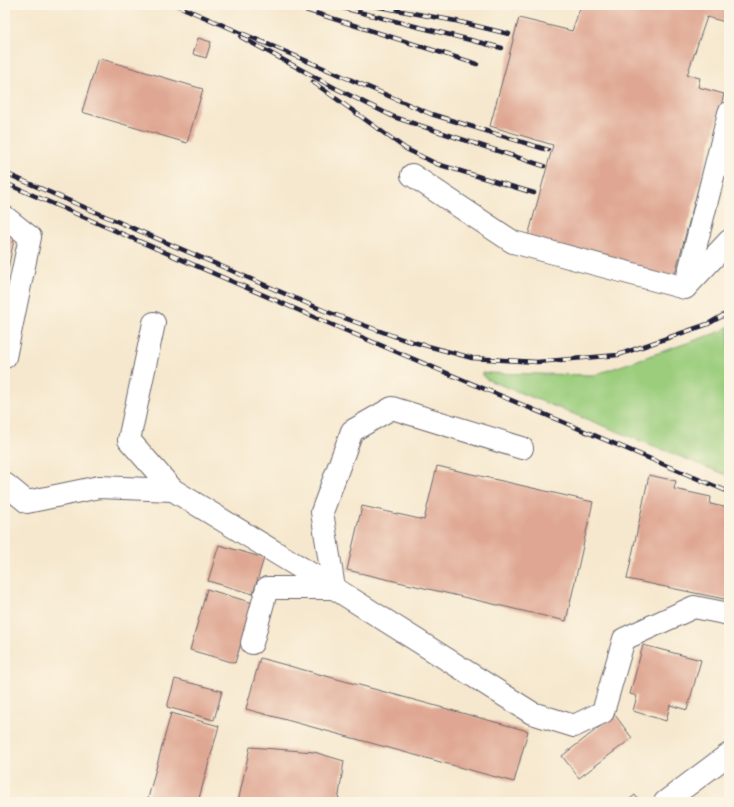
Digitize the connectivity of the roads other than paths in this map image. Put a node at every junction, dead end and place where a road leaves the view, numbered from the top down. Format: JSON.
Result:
{"nodes":[{"id":1,"x":729,"y":113,"type":"edge"},
{"id":2,"x":412,"y":174,"type":"dead end"},
{"id":3,"x":5,"y":217,"type":"edge"},
{"id":4,"x":729,"y":241,"type":"edge"},
{"id":5,"x":685,"y":288,"type":"junction"},
{"id":6,"x":154,"y":323,"type":"dead end"},
{"id":7,"x":5,"y":357,"type":"edge"},
{"id":8,"x":522,"y":448,"type":"dead end"},
{"id":9,"x":5,"y":484,"type":"edge"},
{"id":10,"x":174,"y":490,"type":"junction"},
{"id":11,"x":334,"y":588,"type":"junction"},
{"id":12,"x":729,"y":614,"type":"edge"},
{"id":13,"x":252,"y":643,"type":"dead end"},
{"id":14,"x":729,"y":754,"type":"edge"},
{"id":15,"x":665,"y":802,"type":"edge"}],
"edges":[{"from":1,"to":5,"type":"street"},
{"from":2,"to":5,"type":"street"},
{"from":3,"to":7,"type":"street"},
{"from":4,"to":5,"type":"street"},
{"from":6,"to":10,"type":"street"},
{"from":8,"to":11,"type":"street"},
{"from":9,"to":10,"type":"street"},
{"from":10,"to":11,"type":"street"},
{"from":11,"to":12,"type":"street"},
{"from":11,"to":13,"type":"street"},
{"from":14,"to":15,"type":"street"}]}
